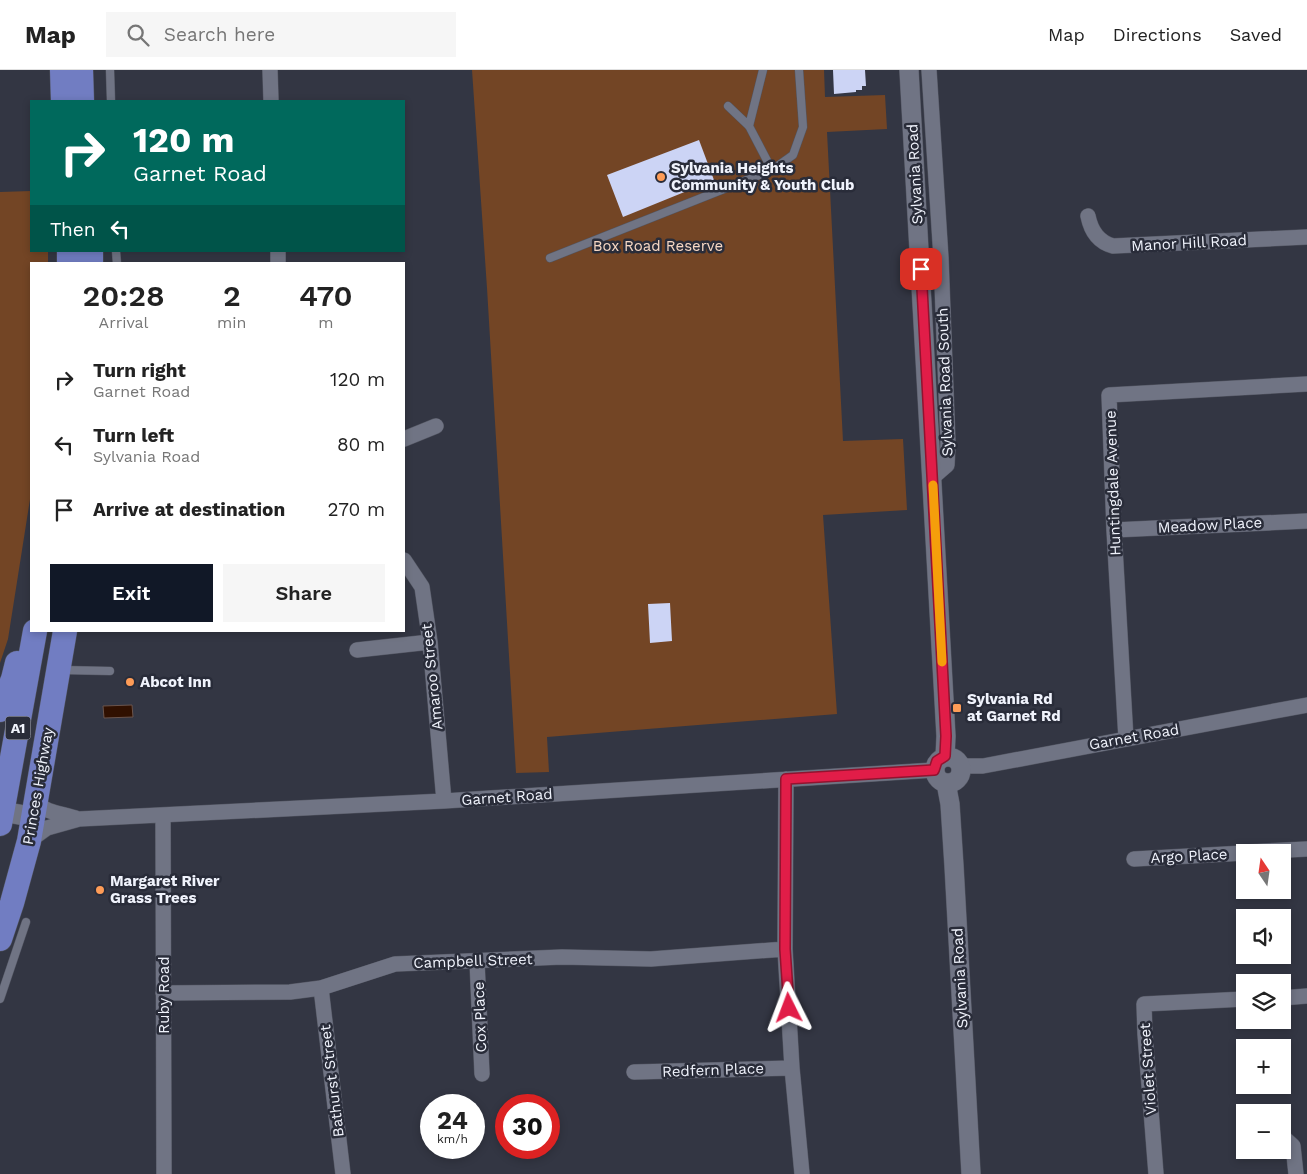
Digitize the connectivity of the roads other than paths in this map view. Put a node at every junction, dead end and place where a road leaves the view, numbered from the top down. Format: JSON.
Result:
{"nodes":[{"id":1,"x":62,"y":70,"type":"edge"},
{"id":2,"x":81,"y":70,"type":"edge"},
{"id":3,"x":110,"y":70,"type":"edge"},
{"id":4,"x":270,"y":70,"type":"edge"},
{"id":5,"x":763,"y":70,"type":"edge"},
{"id":6,"x":799,"y":70,"type":"edge"},
{"id":7,"x":909,"y":70,"type":"edge"},
{"id":8,"x":929,"y":70,"type":"edge"},
{"id":9,"x":63,"y":100,"type":"edge"},
{"id":10,"x":82,"y":100,"type":"edge"},
{"id":11,"x":111,"y":100,"type":"edge"},
{"id":12,"x":271,"y":100,"type":"edge"},
{"id":13,"x":728,"y":106,"type":"dead end"},
{"id":14,"x":749,"y":126,"type":"junction"},
{"id":15,"x":772,"y":170,"type":"junction"},
{"id":16,"x":1088,"y":216,"type":"dead end"},
{"id":17,"x":1307,"y":236,"type":"edge"},
{"id":18,"x":550,"y":258,"type":"dead end"},
{"id":19,"x":1307,"y":384,"type":"edge"},
{"id":20,"x":436,"y":426,"type":"dead end"},
{"id":21,"x":405,"y":439,"type":"edge"},
{"id":22,"x":932,"y":478,"type":"junction"},
{"id":23,"x":1307,"y":521,"type":"edge"},
{"id":24,"x":1114,"y":530,"type":"junction"},
{"id":25,"x":405,"y":561,"type":"edge"},
{"id":26,"x":33,"y":632,"type":"edge"},
{"id":27,"x":34,"y":632,"type":"edge"},
{"id":28,"x":65,"y":632,"type":"edge"},
{"id":29,"x":430,"y":642,"type":"junction"},
{"id":30,"x":357,"y":650,"type":"dead end"},
{"id":31,"x":57,"y":669,"type":"junction"},
{"id":32,"x":110,"y":671,"type":"dead end"},
{"id":33,"x":1307,"y":705,"type":"edge"},
{"id":34,"x":0,"y":710,"type":"edge"},
{"id":35,"x":1126,"y":739,"type":"junction"},
{"id":36,"x":946,"y":769,"type":"junction"},
{"id":37,"x":786,"y":779,"type":"junction"},
{"id":38,"x":444,"y":801,"type":"junction"},
{"id":39,"x":34,"y":809,"type":"junction"},
{"id":40,"x":1,"y":815,"type":"edge"},
{"id":41,"x":163,"y":815,"type":"junction"},
{"id":42,"x":79,"y":819,"type":"junction"},
{"id":43,"x":29,"y":841,"type":"junction"},
{"id":44,"x":1307,"y":849,"type":"edge"},
{"id":45,"x":1291,"y":850,"type":"edge"},
{"id":46,"x":1236,"y":854,"type":"edge"},
{"id":47,"x":1134,"y":859,"type":"dead end"},
{"id":48,"x":26,"y":922,"type":"dead end"},
{"id":49,"x":0,"y":939,"type":"edge"},
{"id":50,"x":785,"y":949,"type":"junction"},
{"id":51,"x":477,"y":960,"type":"junction"},
{"id":52,"x":321,"y":988,"type":"junction"},
{"id":53,"x":164,"y":993,"type":"junction"},
{"id":54,"x":1307,"y":996,"type":"edge"},
{"id":55,"x":1291,"y":997,"type":"edge"},
{"id":56,"x":0,"y":999,"type":"edge"},
{"id":57,"x":1236,"y":999,"type":"edge"},
{"id":58,"x":792,"y":1068,"type":"junction"},
{"id":59,"x":634,"y":1072,"type":"dead end"},
{"id":60,"x":482,"y":1074,"type":"dead end"},
{"id":61,"x":1291,"y":1144,"type":"edge"},
{"id":62,"x":164,"y":1174,"type":"edge"},
{"id":63,"x":343,"y":1174,"type":"edge"},
{"id":64,"x":802,"y":1174,"type":"edge"},
{"id":65,"x":971,"y":1174,"type":"edge"},
{"id":66,"x":1156,"y":1174,"type":"edge"},
{"id":67,"x":1296,"y":1174,"type":"edge"}],
"edges":[{"from":1,"to":9,"type":"highway"},
{"from":2,"to":10,"type":"highway"},
{"from":3,"to":11,"type":"lane"},
{"from":4,"to":12,"type":"street"},
{"from":5,"to":14,"type":"lane"},
{"from":6,"to":15,"type":"lane"},
{"from":7,"to":22,"type":"street","name":"Sylvania Road"},
{"from":8,"to":22,"type":"street","name":"Sylvania Road South"},
{"from":13,"to":14,"type":"lane"},
{"from":14,"to":15,"type":"lane"},
{"from":15,"to":18,"type":"lane"},
{"from":16,"to":17,"type":"street","name":"Manor Hill Road"},
{"from":19,"to":24,"type":"street","name":"Huntingdale Avenue"},
{"from":20,"to":21,"type":"street"},
{"from":22,"to":36,"type":"street","name":"Sylvania Road"},
{"from":23,"to":24,"type":"street","name":"Meadow Place"},
{"from":24,"to":35,"type":"street","name":"Huntingdale Avenue"},
{"from":25,"to":29,"type":"street","name":"Amaroo Street"},
{"from":26,"to":34,"type":"highway"},
{"from":27,"to":40,"type":"highway","name":"Princes Highway","number":"A1"},
{"from":28,"to":31,"type":"highway","name":"Princes Highway","number":"A1"},
{"from":29,"to":30,"type":"street"},
{"from":29,"to":38,"type":"street","name":"Amaroo Street"},
{"from":31,"to":32,"type":"lane"},
{"from":31,"to":39,"type":"highway","name":"Princes Highway","number":"A1"},
{"from":33,"to":35,"type":"street","name":"Garnet Road"},
{"from":35,"to":36,"type":"street","name":"Garnet Road"},
{"from":36,"to":37,"type":"street","name":"Garnet Road"},
{"from":36,"to":65,"type":"street","name":"Sylvania Road"},
{"from":37,"to":38,"type":"street","name":"Garnet Road"},
{"from":37,"to":50,"type":"street"},
{"from":38,"to":41,"type":"street","name":"Garnet Road"},
{"from":39,"to":40,"type":"main road"},
{"from":39,"to":42,"type":"street","name":"Garnet Road"},
{"from":39,"to":43,"type":"highway","name":"Princes Highway","number":"A1"},
{"from":41,"to":42,"type":"street","name":"Garnet Road"},
{"from":41,"to":53,"type":"street","name":"Ruby Road"},
{"from":42,"to":43,"type":"street","name":"Garnet Road"},
{"from":43,"to":49,"type":"highway","name":"Princes Highway","number":"A1"},
{"from":44,"to":45,"type":"street","name":"Argo Place"},
{"from":46,"to":47,"type":"street","name":"Argo Place"},
{"from":48,"to":56,"type":"lane"},
{"from":50,"to":51,"type":"street","name":"Campbell Street"},
{"from":50,"to":58,"type":"street"},
{"from":51,"to":52,"type":"street","name":"Campbell Street"},
{"from":51,"to":60,"type":"street","name":"Cox Place"},
{"from":52,"to":53,"type":"street","name":"Campbell Street"},
{"from":52,"to":63,"type":"street","name":"Bathurst Street"},
{"from":53,"to":62,"type":"street","name":"Ruby Road"},
{"from":54,"to":55,"type":"street"},
{"from":57,"to":66,"type":"street","name":"Violet Street"},
{"from":58,"to":59,"type":"street","name":"Redfern Place"},
{"from":58,"to":64,"type":"street"},
{"from":61,"to":67,"type":"street"}]}
